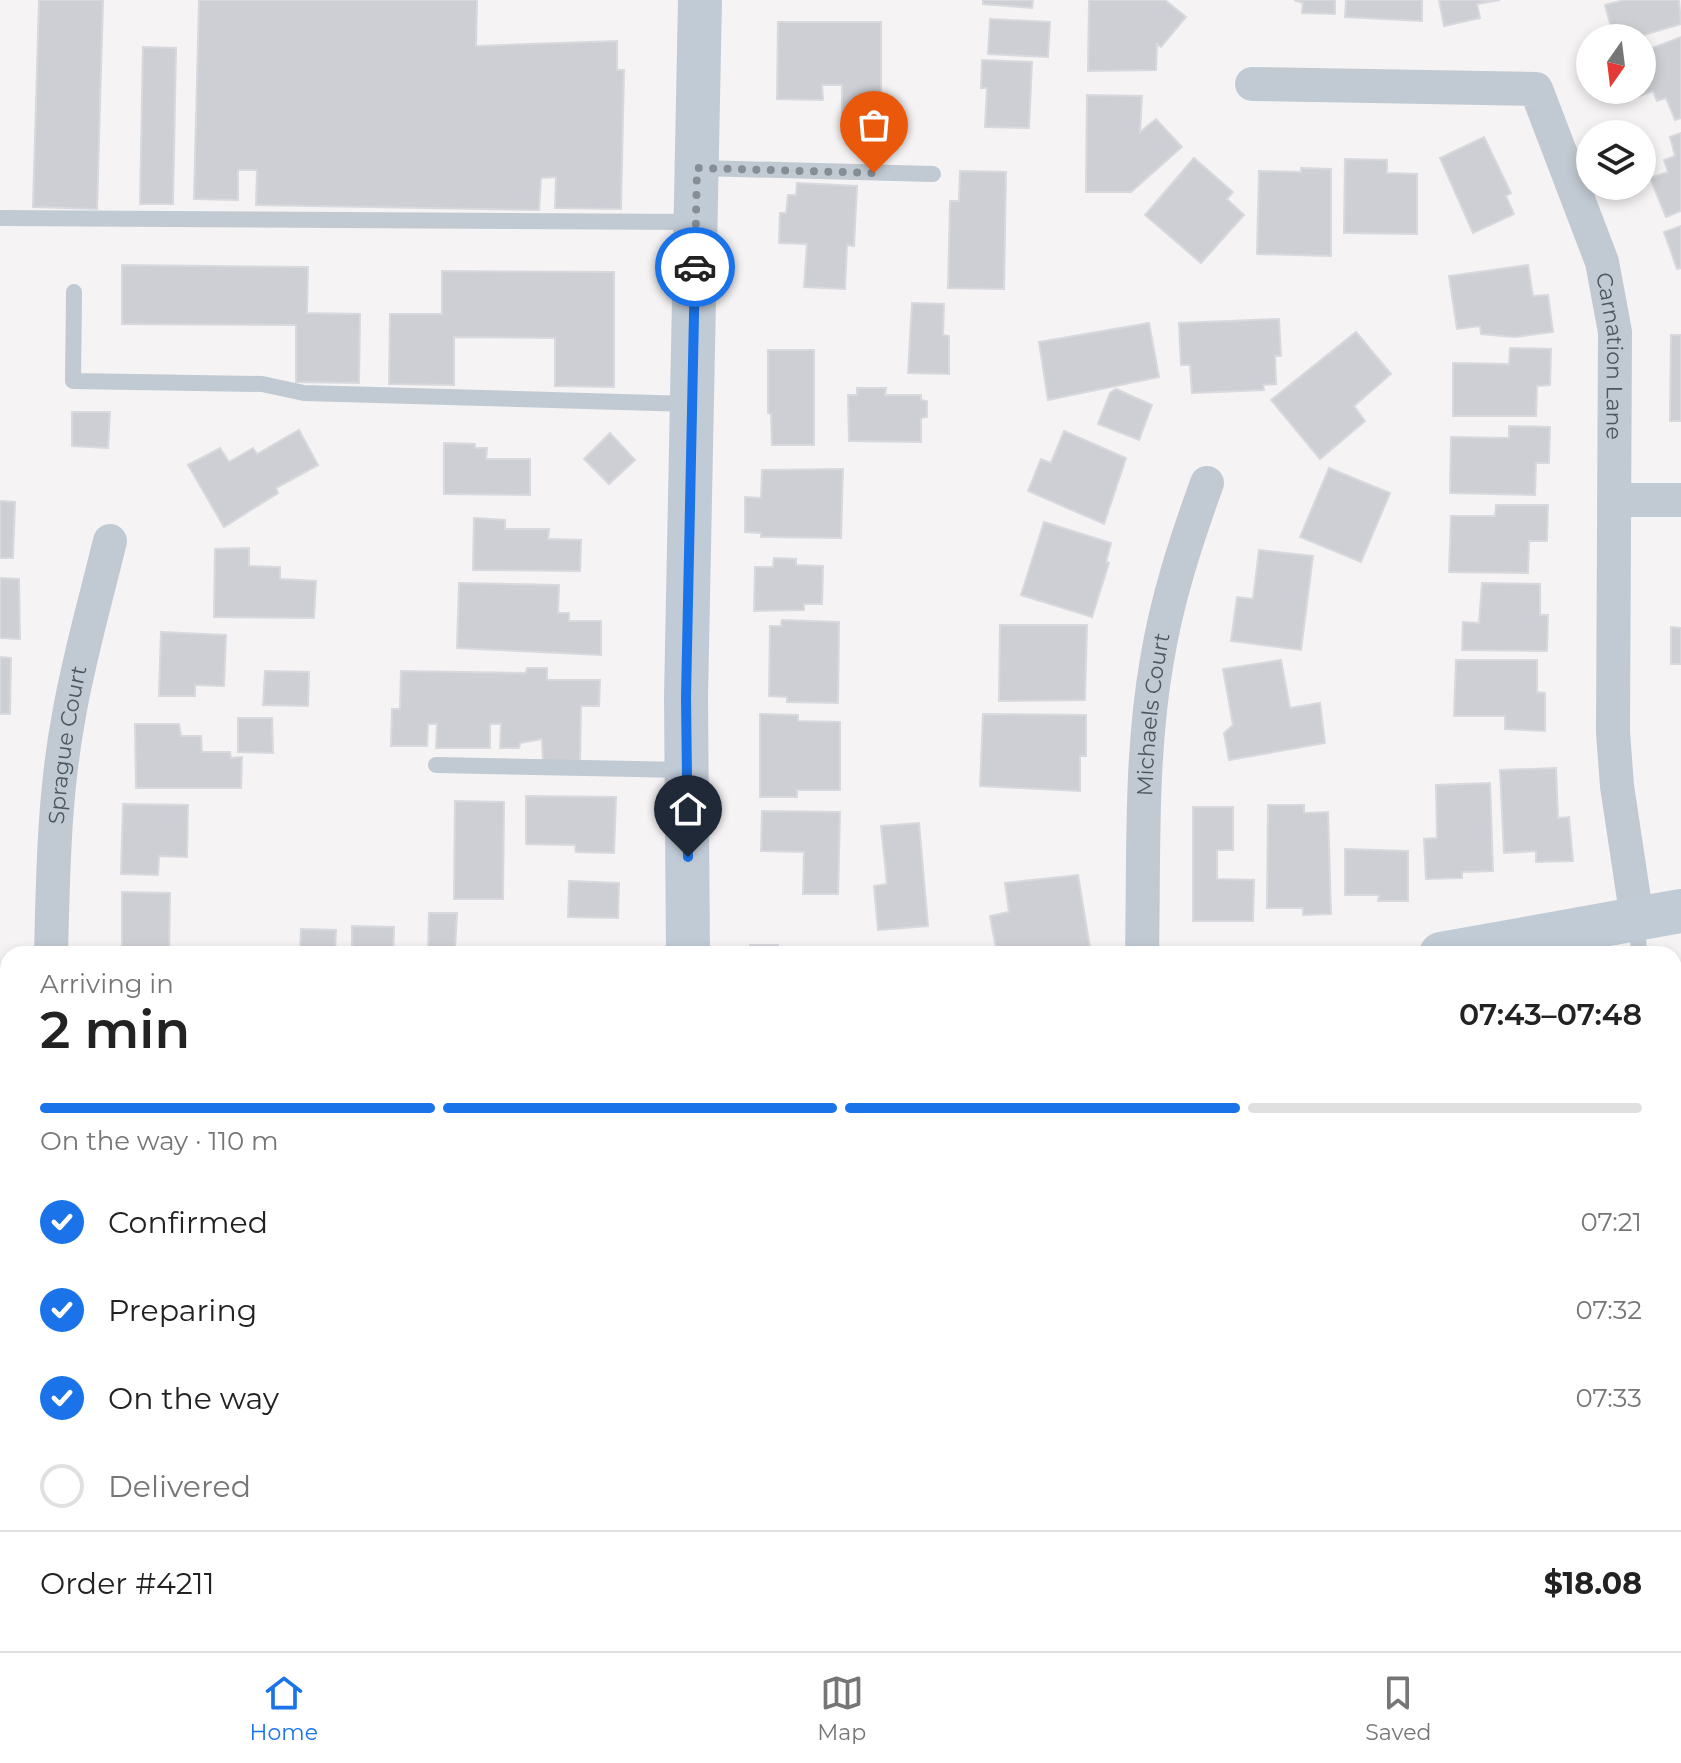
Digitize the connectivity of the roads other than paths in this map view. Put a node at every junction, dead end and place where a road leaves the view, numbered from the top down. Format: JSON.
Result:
{"nodes":[{"id":1,"x":700,"y":0,"type":"edge"},
{"id":2,"x":1252,"y":84,"type":"dead end"},
{"id":3,"x":697,"y":168,"type":"junction"},
{"id":4,"x":933,"y":174,"type":"dead end"},
{"id":5,"x":0,"y":218,"type":"edge"},
{"id":6,"x":696,"y":222,"type":"junction"},
{"id":7,"x":74,"y":292,"type":"dead end"},
{"id":8,"x":693,"y":404,"type":"junction"},
{"id":9,"x":1207,"y":483,"type":"dead end"},
{"id":10,"x":1614,"y":500,"type":"junction"},
{"id":11,"x":1681,"y":500,"type":"edge"},
{"id":12,"x":110,"y":541,"type":"dead end"},
{"id":13,"x":436,"y":765,"type":"dead end"},
{"id":14,"x":687,"y":770,"type":"junction"},
{"id":15,"x":1681,"y":911,"type":"edge"},
{"id":16,"x":1638,"y":937,"type":"edge"},
{"id":17,"x":51,"y":946,"type":"edge"},
{"id":18,"x":688,"y":946,"type":"edge"},
{"id":19,"x":1142,"y":946,"type":"edge"},
{"id":20,"x":1534,"y":946,"type":"edge"}],
"edges":[{"from":1,"to":3,"type":"street"},
{"from":2,"to":10,"type":"street","name":"Carnation Lane"},
{"from":3,"to":4,"type":"lane"},
{"from":3,"to":6,"type":"street"},
{"from":5,"to":6,"type":"lane"},
{"from":6,"to":8,"type":"street"},
{"from":7,"to":8,"type":"lane"},
{"from":8,"to":14,"type":"street"},
{"from":9,"to":19,"type":"street","name":"Michaels Court"},
{"from":10,"to":11,"type":"street"},
{"from":10,"to":16,"type":"street","name":"Carnation Lane"},
{"from":12,"to":17,"type":"street","name":"Sprague Court"},
{"from":13,"to":14,"type":"lane"},
{"from":14,"to":18,"type":"street"},
{"from":15,"to":16,"type":"street"},
{"from":16,"to":20,"type":"street"}]}
